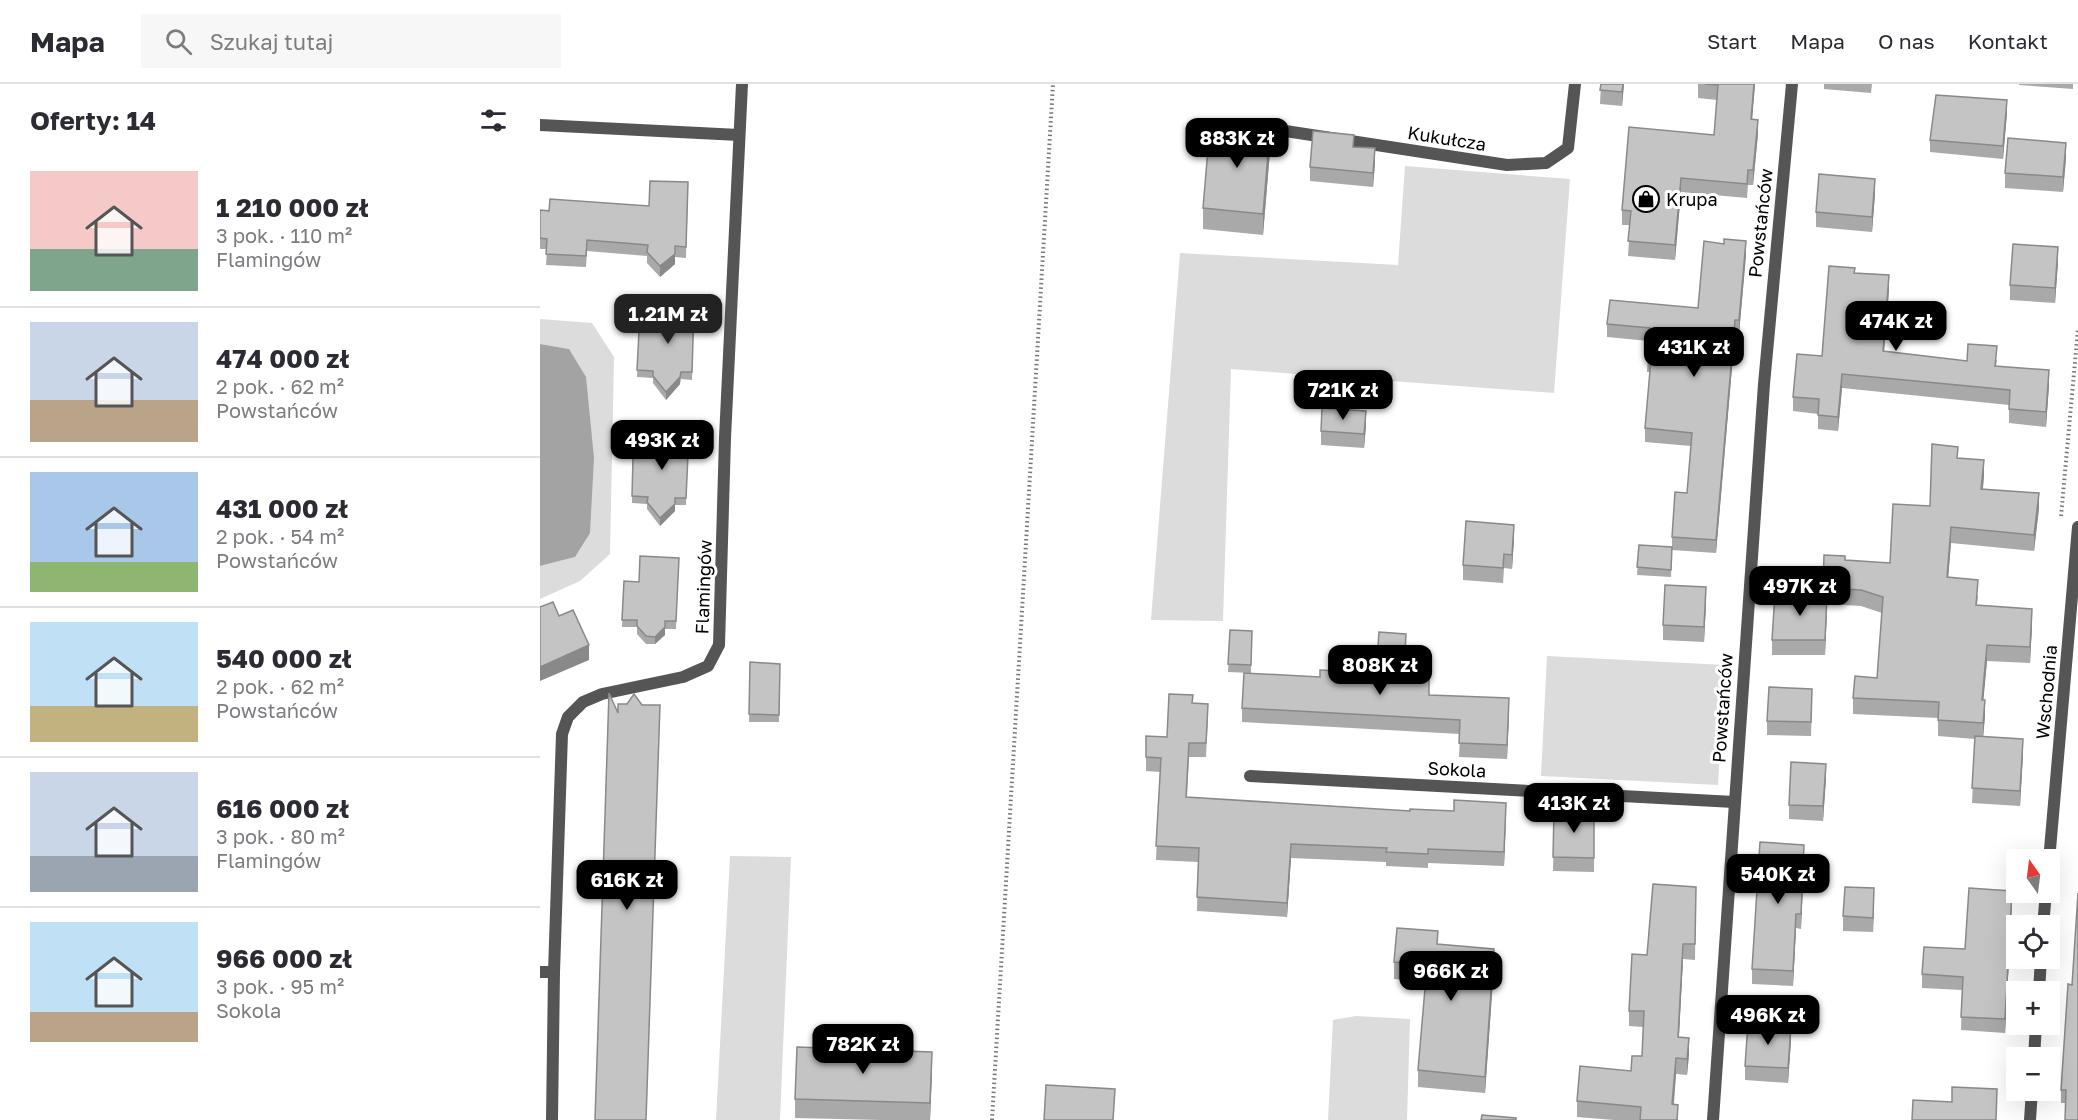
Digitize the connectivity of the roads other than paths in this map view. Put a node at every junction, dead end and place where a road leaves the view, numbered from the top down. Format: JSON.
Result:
{"nodes":[{"id":1,"x":742,"y":84,"type":"edge"},
{"id":2,"x":1575,"y":84,"type":"edge"},
{"id":3,"x":1792,"y":84,"type":"edge"},
{"id":4,"x":540,"y":125,"type":"edge"},
{"id":5,"x":1253,"y":126,"type":"edge"},
{"id":6,"x":739,"y":135,"type":"junction"},
{"id":7,"x":2078,"y":527,"type":"edge"},
{"id":8,"x":1250,"y":776,"type":"dead end"},
{"id":9,"x":1734,"y":802,"type":"junction"},
{"id":10,"x":2050,"y":849,"type":"edge"},
{"id":11,"x":540,"y":972,"type":"edge"},
{"id":12,"x":554,"y":972,"type":"junction"},
{"id":13,"x":2031,"y":1101,"type":"edge"},
{"id":14,"x":552,"y":1120,"type":"edge"},
{"id":15,"x":1713,"y":1120,"type":"edge"},
{"id":16,"x":2030,"y":1120,"type":"edge"}],
"edges":[{"from":1,"to":6,"type":"street","name":"Flamingów"},
{"from":2,"to":5,"type":"street","name":"Kukułcza"},
{"from":3,"to":9,"type":"street","name":"Powstańców"},
{"from":4,"to":6,"type":"street"},
{"from":6,"to":12,"type":"street","name":"Flamingów"},
{"from":7,"to":10,"type":"street","name":"Wschodnia"},
{"from":8,"to":9,"type":"street","name":"Sokola"},
{"from":9,"to":15,"type":"street","name":"Powstańców"},
{"from":11,"to":12,"type":"street"},
{"from":12,"to":14,"type":"street","name":"Flamingów"},
{"from":13,"to":16,"type":"street"}]}
